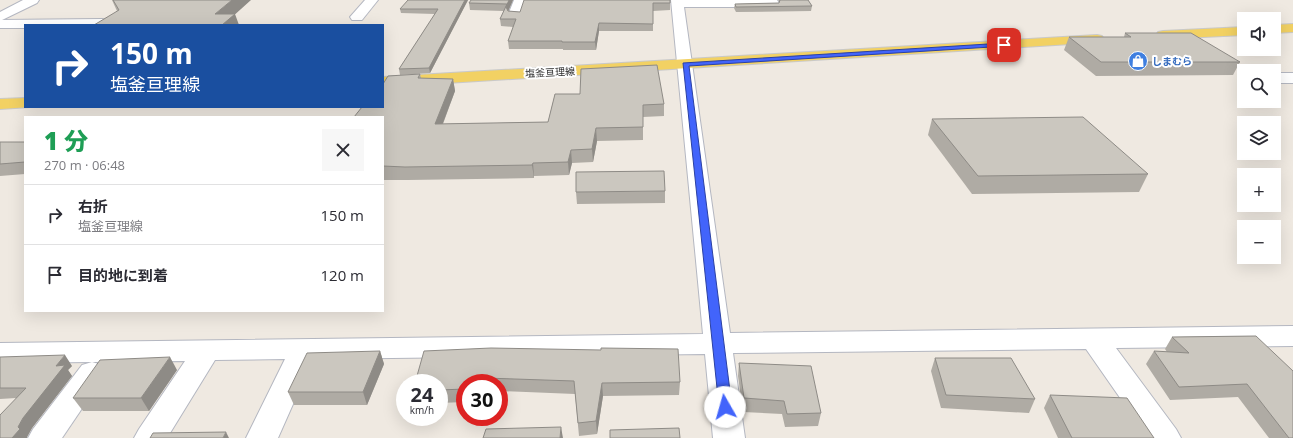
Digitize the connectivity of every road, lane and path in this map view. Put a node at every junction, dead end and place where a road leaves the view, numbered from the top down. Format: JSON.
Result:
{"nodes":[{"id":1,"x":33,"y":0,"type":"edge"},
{"id":2,"x":372,"y":0,"type":"edge"},
{"id":3,"x":520,"y":0,"type":"edge"},
{"id":4,"x":771,"y":0,"type":"edge"},
{"id":5,"x":677,"y":2,"type":"edge"},
{"id":6,"x":515,"y":15,"type":"edge"},
{"id":7,"x":357,"y":16,"type":"dead end"},
{"id":8,"x":1,"y":18,"type":"edge"},
{"id":9,"x":102,"y":23,"type":"edge"},
{"id":10,"x":1293,"y":28,"type":"edge"},
{"id":11,"x":1281,"y":29,"type":"edge"},
{"id":12,"x":1237,"y":31,"type":"edge"},
{"id":13,"x":1148,"y":36,"type":"edge"},
{"id":14,"x":1108,"y":39,"type":"edge"},
{"id":15,"x":685,"y":64,"type":"junction"},
{"id":16,"x":1281,"y":78,"type":"edge"},
{"id":17,"x":1293,"y":78,"type":"edge"},
{"id":18,"x":384,"y":82,"type":"edge"},
{"id":19,"x":24,"y":102,"type":"edge"},
{"id":20,"x":0,"y":104,"type":"edge"},
{"id":21,"x":1094,"y":339,"type":"junction"},
{"id":22,"x":1290,"y":339,"type":"edge"},
{"id":23,"x":718,"y":344,"type":"junction"},
{"id":24,"x":304,"y":349,"type":"junction"},
{"id":25,"x":207,"y":350,"type":"junction"},
{"id":26,"x":108,"y":351,"type":"junction"},
{"id":27,"x":0,"y":353,"type":"edge"},
{"id":28,"x":44,"y":438,"type":"edge"},
{"id":29,"x":150,"y":438,"type":"edge"},
{"id":30,"x":262,"y":438,"type":"edge"},
{"id":31,"x":729,"y":438,"type":"edge"},
{"id":32,"x":1165,"y":438,"type":"edge"}],
"edges":[{"from":1,"to":8,"type":"street"},
{"from":2,"to":7,"type":"street"},
{"from":3,"to":6,"type":"street"},
{"from":4,"to":5,"type":"street"},
{"from":5,"to":15,"type":"street"},
{"from":8,"to":9,"type":"street"},
{"from":10,"to":11,"type":"main road"},
{"from":12,"to":13,"type":"main road"},
{"from":14,"to":15,"type":"main road","name":"塩釜亘理線"},
{"from":15,"to":18,"type":"main road","name":"塩釜亘理線"},
{"from":15,"to":23,"type":"street"},
{"from":16,"to":17,"type":"street"},
{"from":19,"to":20,"type":"main road"},
{"from":21,"to":22,"type":"street"},
{"from":21,"to":23,"type":"street"},
{"from":21,"to":32,"type":"street"},
{"from":23,"to":24,"type":"street"},
{"from":23,"to":31,"type":"street"},
{"from":24,"to":25,"type":"street"},
{"from":24,"to":30,"type":"street"},
{"from":25,"to":26,"type":"street"},
{"from":25,"to":29,"type":"street"},
{"from":26,"to":27,"type":"street"},
{"from":26,"to":28,"type":"street"}]}
